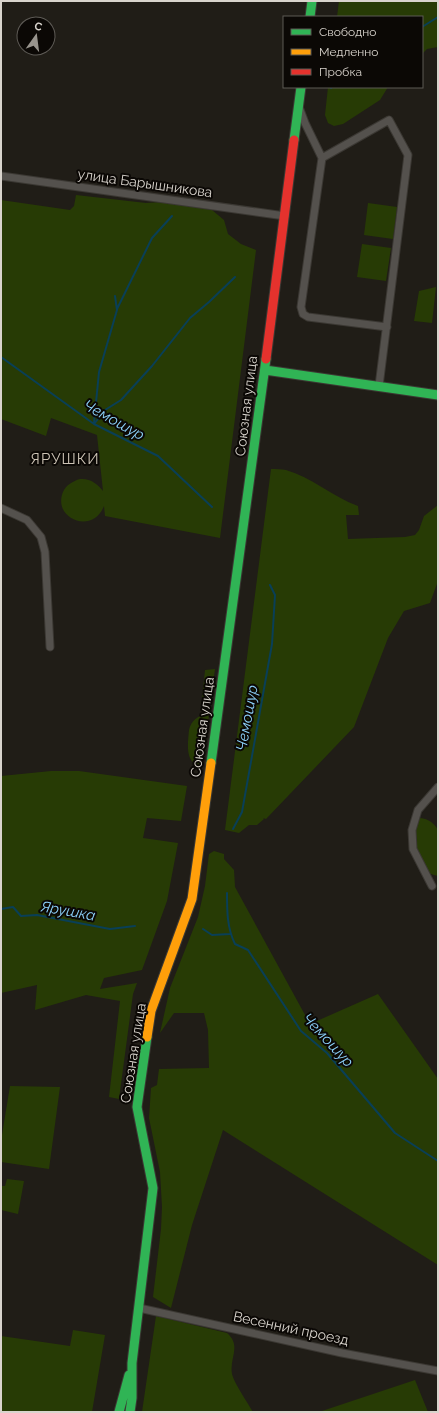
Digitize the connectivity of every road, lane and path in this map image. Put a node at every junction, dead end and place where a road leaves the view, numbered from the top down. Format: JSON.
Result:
{"nodes":[{"id":1,"x":312,"y":1,"type":"edge"},
{"id":2,"x":310,"y":16,"type":"edge"},
{"id":3,"x":301,"y":88,"type":"edge"},
{"id":4,"x":298,"y":105,"type":"junction"},
{"id":5,"x":322,"y":158,"type":"junction"},
{"id":6,"x":1,"y":176,"type":"edge"},
{"id":7,"x":285,"y":216,"type":"junction"},
{"id":8,"x":387,"y":327,"type":"junction"},
{"id":9,"x":265,"y":370,"type":"junction"},
{"id":10,"x":379,"y":386,"type":"junction"},
{"id":11,"x":438,"y":394,"type":"edge"},
{"id":12,"x":1,"y":508,"type":"edge"},
{"id":13,"x":50,"y":647,"type":"dead end"},
{"id":14,"x":438,"y":787,"type":"edge"},
{"id":15,"x":432,"y":886,"type":"dead end"},
{"id":16,"x":139,"y":1308,"type":"junction"},
{"id":17,"x":438,"y":1371,"type":"edge"},
{"id":18,"x":127,"y":1398,"type":"junction"},
{"id":19,"x":120,"y":1412,"type":"edge"},
{"id":20,"x":130,"y":1412,"type":"edge"}],
"edges":[{"from":1,"to":2,"type":"main road"},
{"from":3,"to":4,"type":"main road","name":"Союзная улица"},
{"from":4,"to":5,"type":"street"},
{"from":4,"to":7,"type":"main road","name":"Союзная улица"},
{"from":5,"to":8,"type":"street"},
{"from":5,"to":8,"type":"street"},
{"from":6,"to":7,"type":"street","name":"улица Барышникова"},
{"from":7,"to":9,"type":"main road","name":"Союзная улица"},
{"from":8,"to":10,"type":"street"},
{"from":9,"to":10,"type":"main road"},
{"from":9,"to":16,"type":"main road","name":"Союзная улица"},
{"from":10,"to":11,"type":"main road"},
{"from":12,"to":13,"type":"street"},
{"from":14,"to":15,"type":"street"},
{"from":16,"to":17,"type":"street","name":"Весенний проезд"},
{"from":16,"to":18,"type":"main road","name":"Союзная улица"},
{"from":18,"to":19,"type":"main road","name":"Союзная улица"},
{"from":18,"to":20,"type":"main road","name":"Союзная улица"}]}
